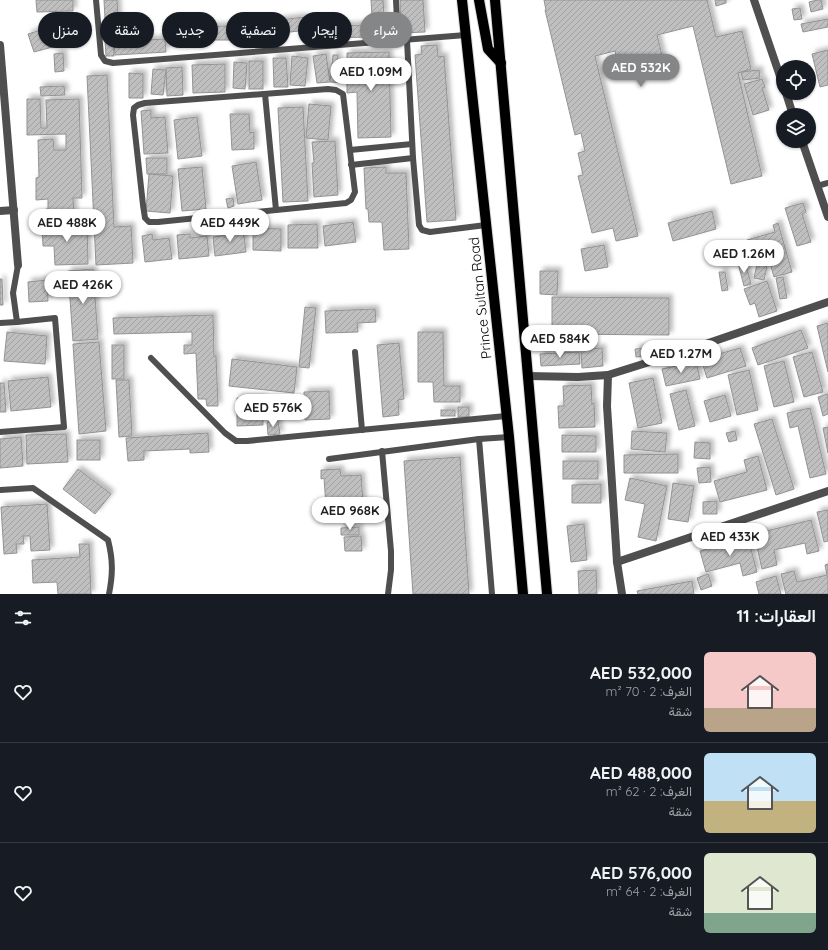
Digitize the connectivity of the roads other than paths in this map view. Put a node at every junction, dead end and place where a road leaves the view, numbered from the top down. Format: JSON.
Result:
{"nodes":[{"id":1,"x":96,"y":0,"type":"edge"},
{"id":2,"x":396,"y":0,"type":"edge"},
{"id":3,"x":462,"y":0,"type":"edge"},
{"id":4,"x":479,"y":0,"type":"edge"},
{"id":5,"x":495,"y":0,"type":"edge"},
{"id":6,"x":754,"y":0,"type":"edge"},
{"id":7,"x":397,"y":12,"type":"edge"},
{"id":8,"x":466,"y":35,"type":"junction"},
{"id":9,"x":412,"y":40,"type":"edge"},
{"id":10,"x":360,"y":43,"type":"edge"},
{"id":11,"x":0,"y":45,"type":"edge"},
{"id":12,"x":407,"y":48,"type":"edge"},
{"id":13,"x":501,"y":63,"type":"junction"},
{"id":14,"x":776,"y":64,"type":"edge"},
{"id":15,"x":265,"y":94,"type":"junction"},
{"id":16,"x":412,"y":144,"type":"junction"},
{"id":17,"x":804,"y":148,"type":"edge"},
{"id":18,"x":350,"y":150,"type":"junction"},
{"id":19,"x":413,"y":158,"type":"junction"},
{"id":20,"x":351,"y":165,"type":"junction"},
{"id":21,"x":828,"y":183,"type":"edge"},
{"id":22,"x":818,"y":186,"type":"junction"},
{"id":23,"x":14,"y":210,"type":"junction"},
{"id":24,"x":276,"y":210,"type":"junction"},
{"id":25,"x":0,"y":212,"type":"edge"},
{"id":26,"x":828,"y":217,"type":"edge"},
{"id":27,"x":486,"y":225,"type":"junction"},
{"id":28,"x":18,"y":265,"type":"joint"},
{"id":29,"x":828,"y":302,"type":"edge"},
{"id":30,"x":17,"y":322,"type":"junction"},
{"id":31,"x":0,"y":323,"type":"edge"},
{"id":32,"x":356,"y":352,"type":"dead end"},
{"id":33,"x":151,"y":358,"type":"dead end"},
{"id":34,"x":608,"y":375,"type":"junction"},
{"id":35,"x":528,"y":376,"type":"junction"},
{"id":36,"x":506,"y":416,"type":"junction"},
{"id":37,"x":362,"y":430,"type":"junction"},
{"id":38,"x":0,"y":432,"type":"edge"},
{"id":39,"x":509,"y":437,"type":"junction"},
{"id":40,"x":479,"y":439,"type":"junction"},
{"id":41,"x":382,"y":451,"type":"junction"},
{"id":42,"x":329,"y":459,"type":"dead end"},
{"id":43,"x":0,"y":490,"type":"edge"},
{"id":44,"x":828,"y":491,"type":"edge"},
{"id":45,"x":617,"y":562,"type":"junction"},
{"id":46,"x":109,"y":594,"type":"edge"},
{"id":47,"x":388,"y":594,"type":"edge"},
{"id":48,"x":492,"y":594,"type":"edge"},
{"id":49,"x":523,"y":594,"type":"edge"},
{"id":50,"x":547,"y":594,"type":"edge"},
{"id":51,"x":622,"y":594,"type":"edge"}],
"edges":[{"from":1,"to":10,"type":"lane"},
{"from":2,"to":7,"type":"lane"},
{"from":3,"to":8,"type":"main road","name":"Prince Sultan Road"},
{"from":4,"to":13,"type":"main road"},
{"from":5,"to":13,"type":"main road"},
{"from":6,"to":14,"type":"street"},
{"from":8,"to":9,"type":"lane"},
{"from":8,"to":27,"type":"main road","name":"Prince Sultan Road"},
{"from":11,"to":23,"type":"street"},
{"from":12,"to":16,"type":"lane"},
{"from":13,"to":35,"type":"main road"},
{"from":15,"to":18,"type":"lane"},
{"from":15,"to":24,"type":"lane"},
{"from":15,"to":24,"type":"lane"},
{"from":16,"to":18,"type":"lane"},
{"from":16,"to":19,"type":"lane"},
{"from":17,"to":22,"type":"street"},
{"from":18,"to":20,"type":"lane"},
{"from":19,"to":20,"type":"lane"},
{"from":19,"to":27,"type":"lane"},
{"from":20,"to":24,"type":"lane"},
{"from":21,"to":22,"type":"lane"},
{"from":22,"to":26,"type":"street"},
{"from":23,"to":25,"type":"street"},
{"from":23,"to":28,"type":"street"},
{"from":27,"to":36,"type":"main road","name":"Prince Sultan Road"},
{"from":28,"to":30,"type":"lane"},
{"from":29,"to":34,"type":"street"},
{"from":30,"to":31,"type":"lane"},
{"from":30,"to":38,"type":"lane"},
{"from":32,"to":37,"type":"lane"},
{"from":33,"to":37,"type":"lane"},
{"from":34,"to":35,"type":"street"},
{"from":34,"to":45,"type":"street"},
{"from":35,"to":50,"type":"main road"},
{"from":36,"to":37,"type":"lane"},
{"from":36,"to":39,"type":"main road","name":"Prince Sultan Road"},
{"from":39,"to":40,"type":"lane"},
{"from":39,"to":49,"type":"main road","name":"Prince Sultan Road"},
{"from":40,"to":41,"type":"lane"},
{"from":40,"to":48,"type":"lane"},
{"from":41,"to":42,"type":"lane"},
{"from":41,"to":47,"type":"lane"},
{"from":43,"to":46,"type":"lane"},
{"from":44,"to":45,"type":"street"},
{"from":45,"to":51,"type":"street"}]}
